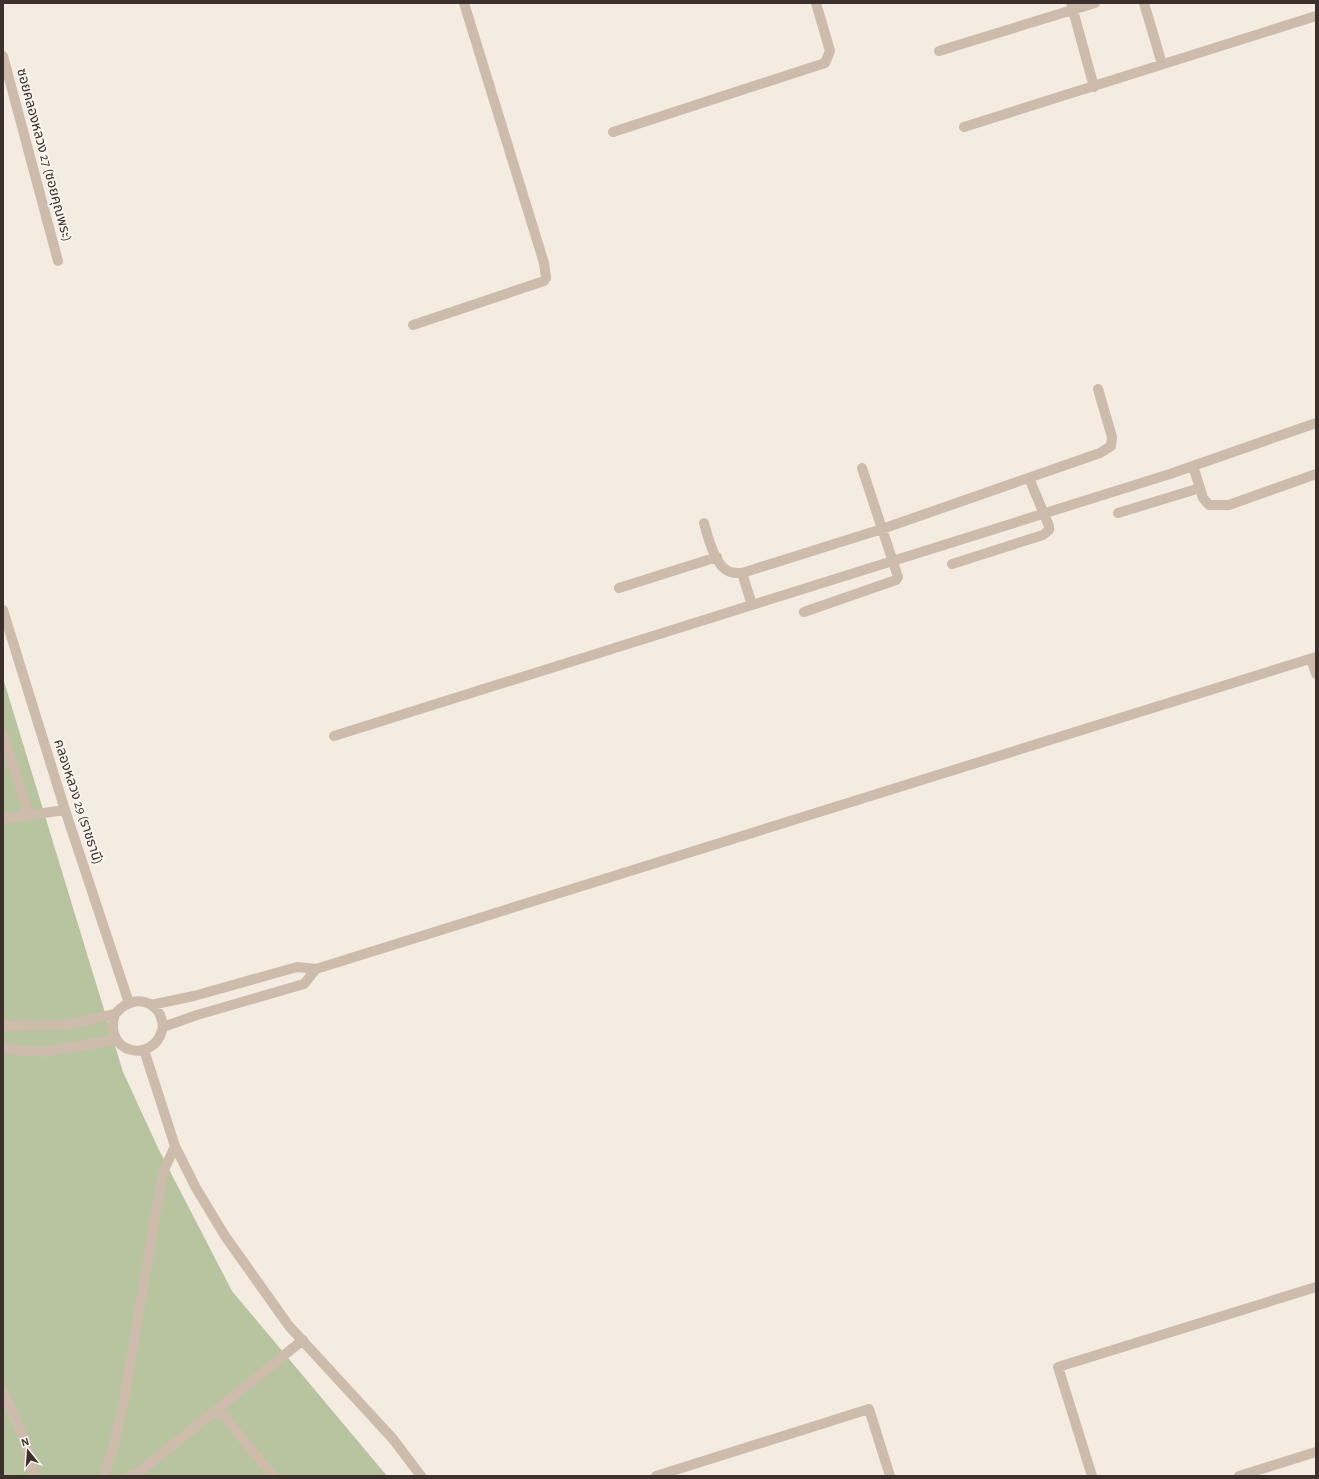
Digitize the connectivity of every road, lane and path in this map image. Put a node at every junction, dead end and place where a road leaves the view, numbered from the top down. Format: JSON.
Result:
{"nodes":[{"id":1,"x":464,"y":3,"type":"edge"},
{"id":2,"x":816,"y":3,"type":"edge"},
{"id":3,"x":1096,"y":3,"type":"edge"},
{"id":4,"x":1144,"y":3,"type":"edge"},
{"id":5,"x":1072,"y":7,"type":"edge"},
{"id":6,"x":1316,"y":16,"type":"edge"},
{"id":7,"x":939,"y":51,"type":"dead end"},
{"id":8,"x":3,"y":56,"type":"edge"},
{"id":9,"x":1162,"y":64,"type":"junction"},
{"id":10,"x":1094,"y":87,"type":"junction"},
{"id":11,"x":964,"y":127,"type":"dead end"},
{"id":12,"x":614,"y":132,"type":"dead end"},
{"id":13,"x":58,"y":261,"type":"dead end"},
{"id":14,"x":413,"y":325,"type":"dead end"},
{"id":15,"x":1098,"y":389,"type":"dead end"},
{"id":16,"x":1316,"y":422,"type":"edge"},
{"id":17,"x":1193,"y":466,"type":"junction"},
{"id":18,"x":862,"y":468,"type":"dead end"},
{"id":19,"x":1316,"y":474,"type":"edge"},
{"id":20,"x":1029,"y":478,"type":"junction"},
{"id":21,"x":1200,"y":488,"type":"junction"},
{"id":22,"x":1118,"y":513,"type":"dead end"},
{"id":23,"x":1044,"y":514,"type":"junction"},
{"id":24,"x":704,"y":523,"type":"dead end"},
{"id":25,"x":882,"y":529,"type":"junction"},
{"id":26,"x":717,"y":557,"type":"junction"},
{"id":27,"x":893,"y":561,"type":"junction"},
{"id":28,"x":952,"y":564,"type":"dead end"},
{"id":29,"x":742,"y":573,"type":"junction"},
{"id":30,"x":619,"y":588,"type":"dead end"},
{"id":31,"x":752,"y":605,"type":"junction"},
{"id":32,"x":3,"y":610,"type":"edge"},
{"id":33,"x":804,"y":612,"type":"dead end"},
{"id":34,"x":1314,"y":658,"type":"edge"},
{"id":35,"x":1316,"y":674,"type":"edge"},
{"id":36,"x":3,"y":735,"type":"edge"},
{"id":37,"x":334,"y":736,"type":"dead end"},
{"id":38,"x":65,"y":810,"type":"junction"},
{"id":39,"x":29,"y":815,"type":"junction"},
{"id":40,"x":3,"y":819,"type":"edge"},
{"id":41,"x":316,"y":969,"type":"junction"},
{"id":42,"x":129,"y":1003,"type":"junction"},
{"id":43,"x":151,"y":1005,"type":"junction"},
{"id":44,"x":115,"y":1014,"type":"junction"},
{"id":45,"x":3,"y":1026,"type":"edge"},
{"id":46,"x":163,"y":1027,"type":"junction"},
{"id":47,"x":116,"y":1040,"type":"junction"},
{"id":48,"x":3,"y":1049,"type":"edge"},
{"id":49,"x":144,"y":1050,"type":"junction"},
{"id":50,"x":175,"y":1146,"type":"junction"},
{"id":51,"x":1316,"y":1287,"type":"edge"},
{"id":52,"x":303,"y":1340,"type":"junction"},
{"id":53,"x":3,"y":1392,"type":"edge"},
{"id":54,"x":218,"y":1409,"type":"junction"},
{"id":55,"x":1316,"y":1452,"type":"edge"},
{"id":56,"x":34,"y":1476,"type":"edge"},
{"id":57,"x":104,"y":1476,"type":"edge"},
{"id":58,"x":130,"y":1476,"type":"edge"},
{"id":59,"x":273,"y":1476,"type":"edge"},
{"id":60,"x":421,"y":1476,"type":"edge"},
{"id":61,"x":656,"y":1476,"type":"edge"},
{"id":62,"x":890,"y":1476,"type":"edge"},
{"id":63,"x":1092,"y":1476,"type":"edge"},
{"id":64,"x":1239,"y":1476,"type":"edge"}],
"edges":[{"from":1,"to":14,"type":"street"},
{"from":2,"to":12,"type":"street"},
{"from":3,"to":5,"type":"street"},
{"from":4,"to":9,"type":"street"},
{"from":5,"to":7,"type":"street"},
{"from":5,"to":10,"type":"street"},
{"from":6,"to":9,"type":"street"},
{"from":8,"to":13,"type":"street","name":"ซอยคลองหลวง 27 (ซอยคุณพระ)"},
{"from":9,"to":10,"type":"street"},
{"from":10,"to":11,"type":"street"},
{"from":15,"to":20,"type":"street"},
{"from":16,"to":17,"type":"street"},
{"from":17,"to":21,"type":"street"},
{"from":17,"to":23,"type":"street"},
{"from":18,"to":25,"type":"street"},
{"from":19,"to":21,"type":"street"},
{"from":20,"to":23,"type":"street"},
{"from":20,"to":25,"type":"street"},
{"from":21,"to":22,"type":"street"},
{"from":23,"to":27,"type":"street"},
{"from":23,"to":28,"type":"street"},
{"from":24,"to":26,"type":"street"},
{"from":25,"to":27,"type":"street"},
{"from":25,"to":29,"type":"street"},
{"from":26,"to":29,"type":"street"},
{"from":26,"to":30,"type":"street"},
{"from":27,"to":31,"type":"street"},
{"from":27,"to":33,"type":"street"},
{"from":29,"to":31,"type":"street"},
{"from":31,"to":37,"type":"street"},
{"from":32,"to":38,"type":"street","name":"คลองหลวง 29 (ราชธานี)"},
{"from":34,"to":35,"type":"street"},
{"from":34,"to":41,"type":"street"},
{"from":36,"to":39,"type":"street"},
{"from":38,"to":39,"type":"street"},
{"from":38,"to":42,"type":"street","name":"คลองหลวง 29 (ราชธานี)"},
{"from":39,"to":40,"type":"street"},
{"from":41,"to":43,"type":"street"},
{"from":41,"to":46,"type":"street"},
{"from":42,"to":43,"type":"street"},
{"from":42,"to":44,"type":"street"},
{"from":43,"to":46,"type":"street"},
{"from":44,"to":45,"type":"street"},
{"from":44,"to":47,"type":"street"},
{"from":46,"to":49,"type":"street"},
{"from":47,"to":48,"type":"street"},
{"from":47,"to":49,"type":"street"},
{"from":49,"to":50,"type":"street"},
{"from":50,"to":52,"type":"street"},
{"from":50,"to":57,"type":"street"},
{"from":51,"to":63,"type":"street"},
{"from":52,"to":54,"type":"street"},
{"from":52,"to":60,"type":"street"},
{"from":53,"to":56,"type":"street"},
{"from":54,"to":58,"type":"street"},
{"from":54,"to":59,"type":"street"},
{"from":55,"to":64,"type":"street"},
{"from":61,"to":62,"type":"street"}]}
